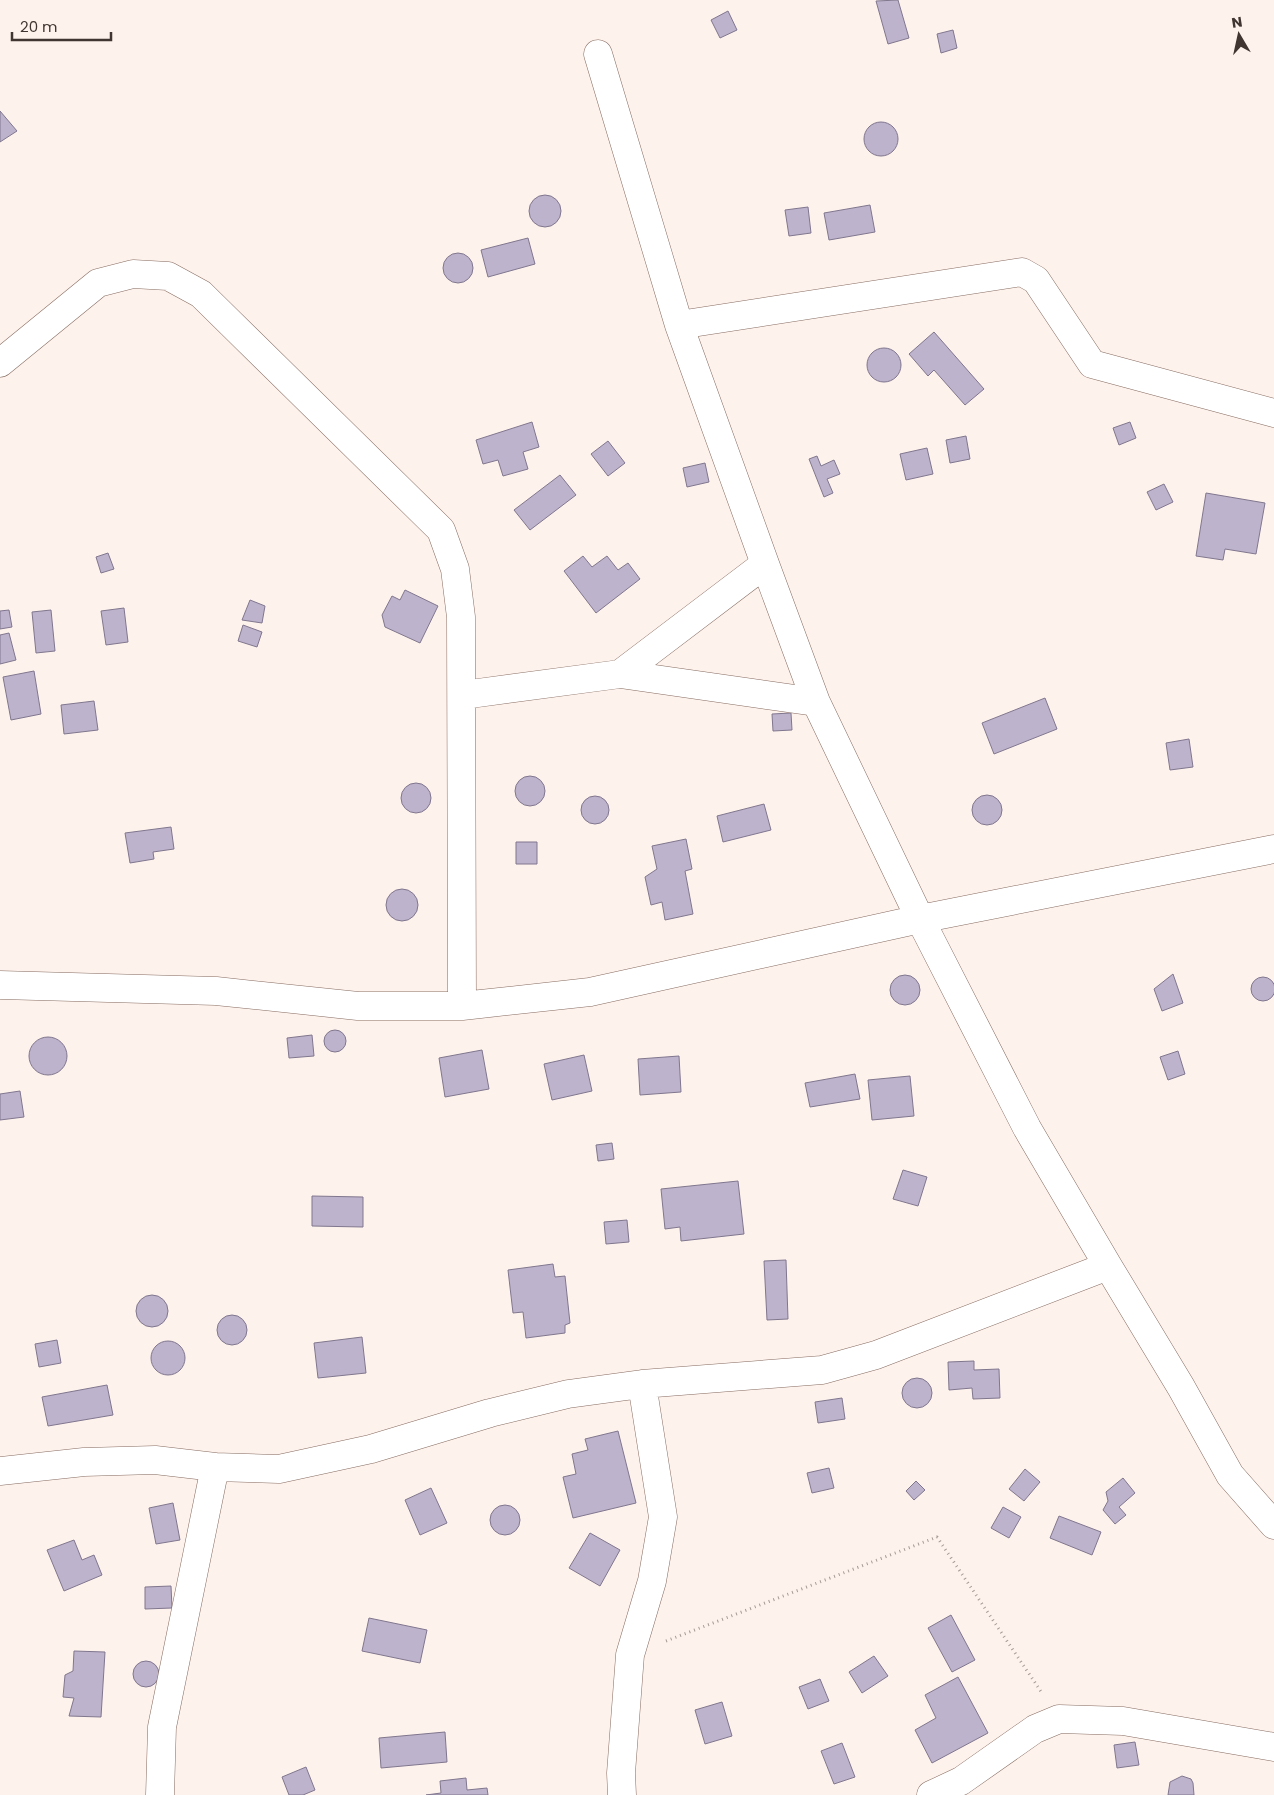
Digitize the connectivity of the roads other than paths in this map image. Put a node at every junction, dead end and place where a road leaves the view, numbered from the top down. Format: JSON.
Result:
{"nodes":[{"id":1,"x":598,"y":54,"type":"dead end"},
{"id":2,"x":679,"y":325,"type":"junction"},
{"id":3,"x":0,"y":363,"type":"edge"},
{"id":4,"x":1274,"y":413,"type":"edge"},
{"id":5,"x":765,"y":564,"type":"junction"},
{"id":6,"x":620,"y":674,"type":"junction"},
{"id":7,"x":463,"y":695,"type":"junction"},
{"id":8,"x":816,"y":702,"type":"junction"},
{"id":9,"x":1274,"y":850,"type":"edge"},
{"id":10,"x":920,"y":919,"type":"junction"},
{"id":11,"x":0,"y":985,"type":"edge"},
{"id":12,"x":462,"y":1006,"type":"junction"},
{"id":13,"x":1108,"y":1266,"type":"junction"},
{"id":14,"x":642,"y":1384,"type":"junction"},
{"id":15,"x":215,"y":1467,"type":"junction"},
{"id":16,"x":0,"y":1471,"type":"edge"},
{"id":17,"x":1274,"y":1525,"type":"edge"},
{"id":18,"x":1274,"y":1747,"type":"edge"},
{"id":19,"x":160,"y":1795,"type":"edge"},
{"id":20,"x":622,"y":1795,"type":"edge"},
{"id":21,"x":930,"y":1795,"type":"edge"}],
"edges":[{"from":1,"to":2,"type":"street"},
{"from":2,"to":4,"type":"street"},
{"from":2,"to":5,"type":"street"},
{"from":3,"to":7,"type":"street"},
{"from":5,"to":6,"type":"street"},
{"from":5,"to":8,"type":"street"},
{"from":6,"to":7,"type":"street"},
{"from":6,"to":8,"type":"street"},
{"from":7,"to":12,"type":"street"},
{"from":8,"to":10,"type":"street"},
{"from":9,"to":10,"type":"street"},
{"from":10,"to":12,"type":"street"},
{"from":10,"to":13,"type":"street"},
{"from":11,"to":12,"type":"street"},
{"from":13,"to":14,"type":"street"},
{"from":13,"to":17,"type":"street"},
{"from":14,"to":15,"type":"street"},
{"from":14,"to":20,"type":"street"},
{"from":15,"to":16,"type":"street"},
{"from":15,"to":19,"type":"street"},
{"from":18,"to":21,"type":"street"}]}
